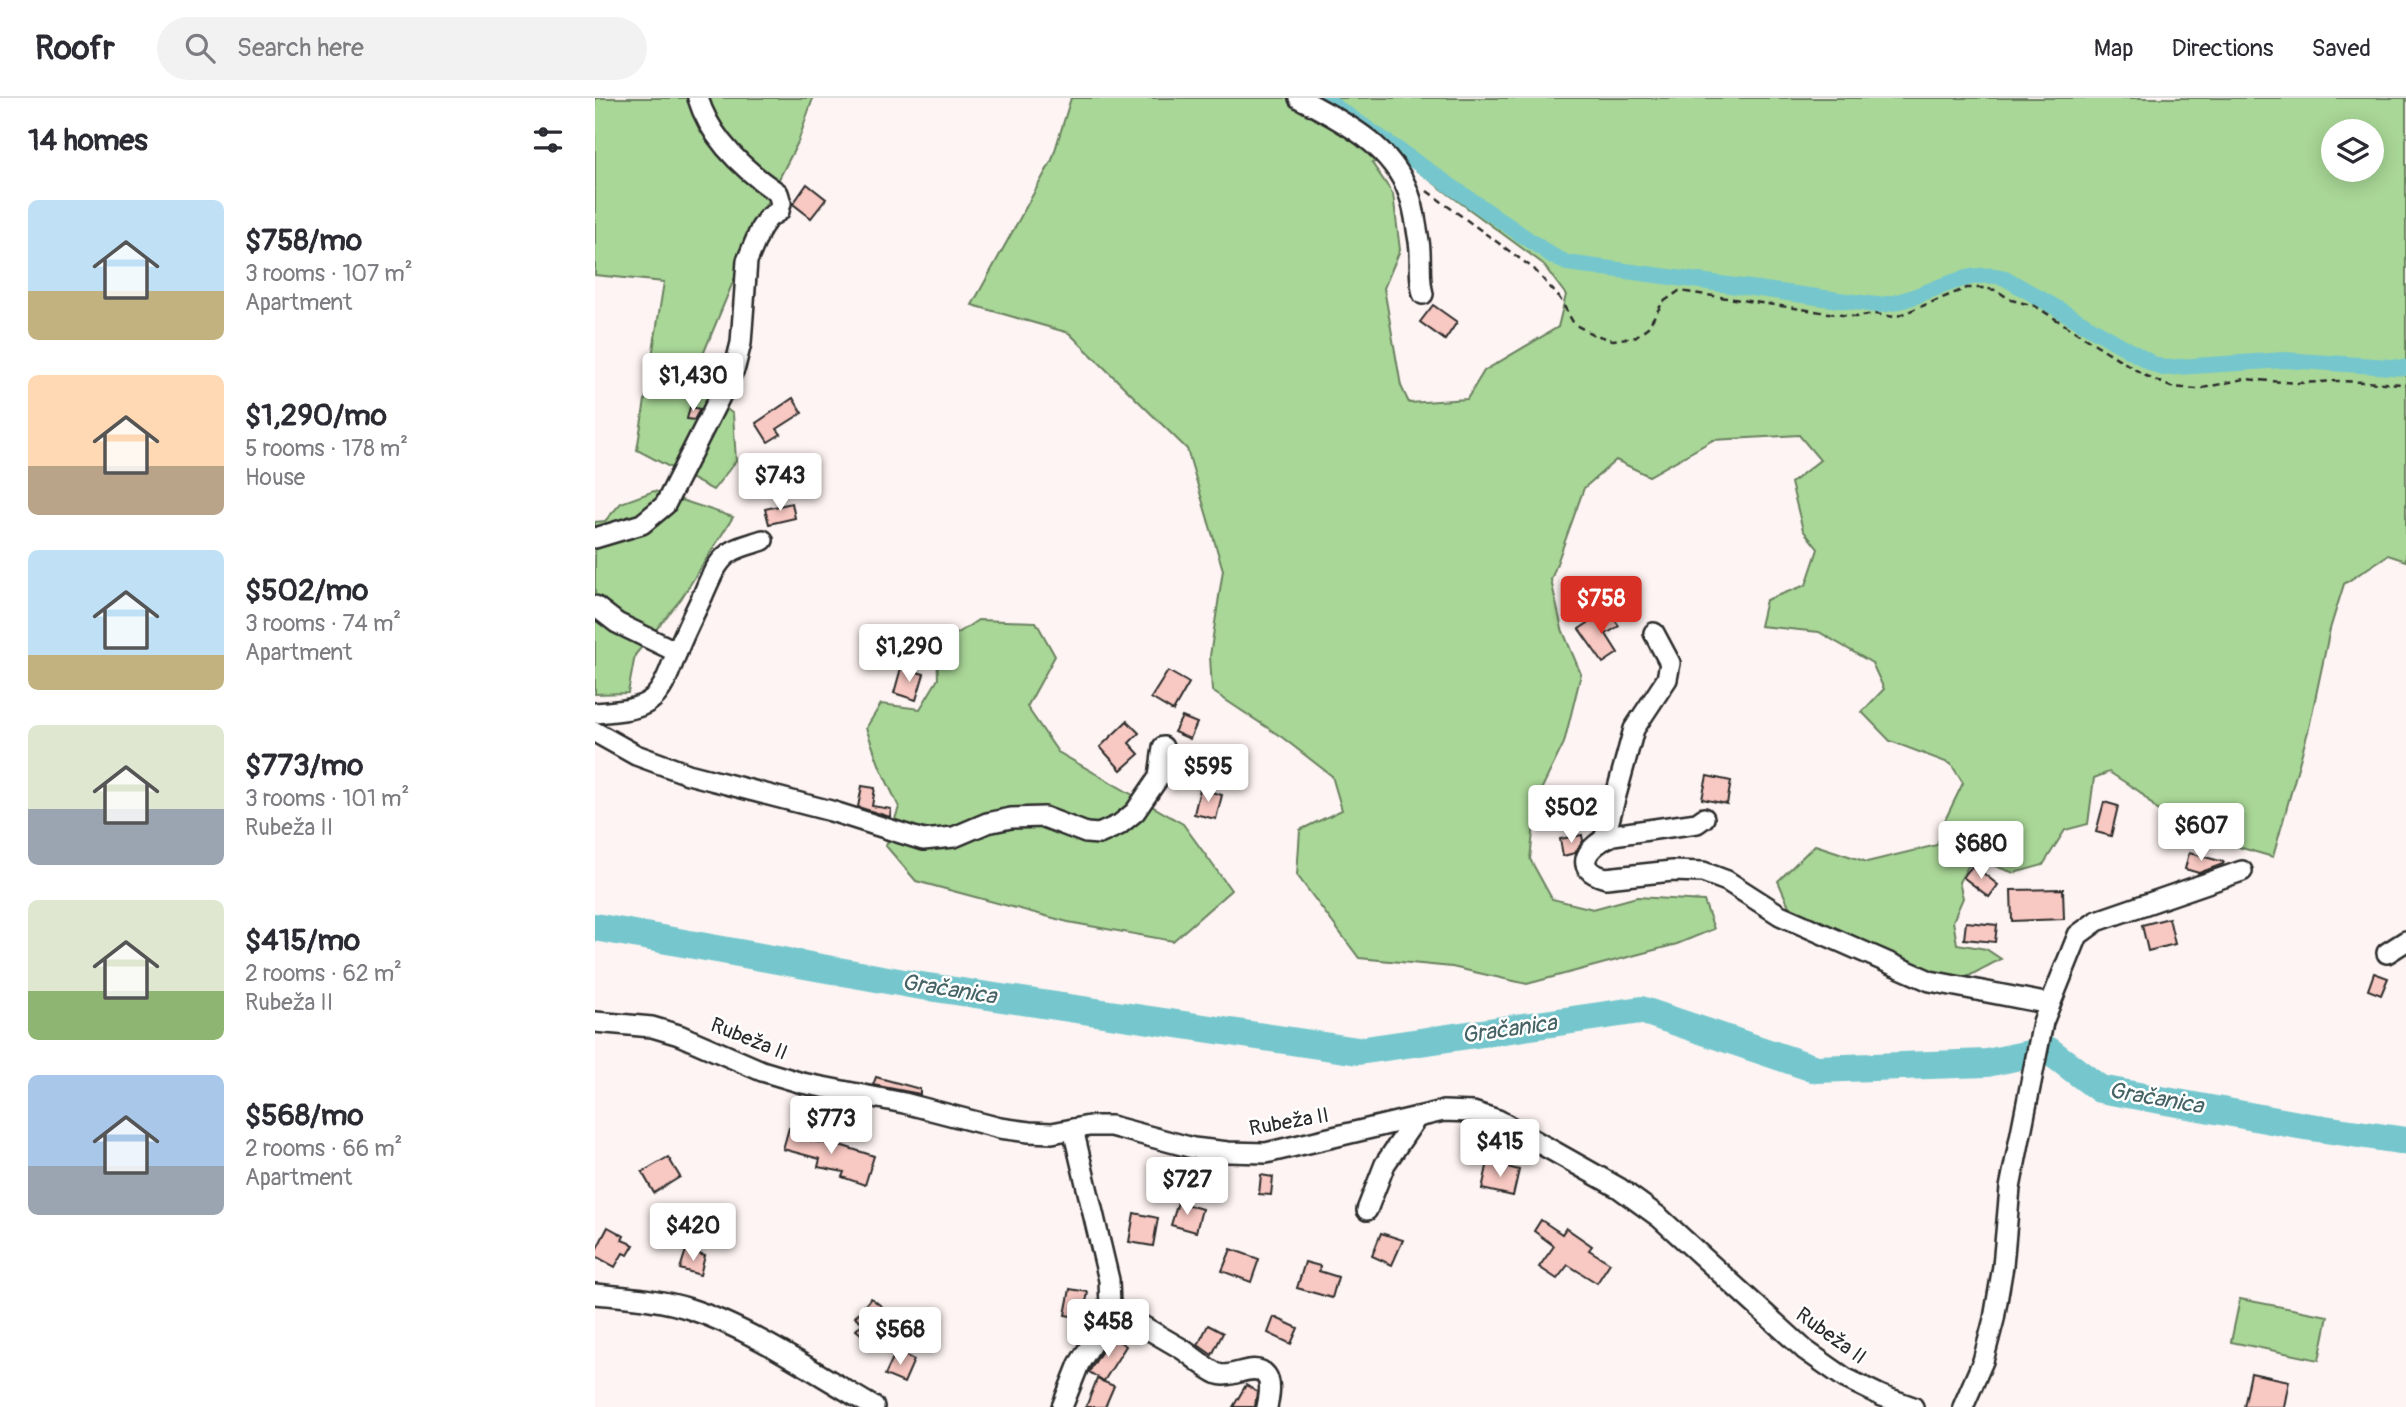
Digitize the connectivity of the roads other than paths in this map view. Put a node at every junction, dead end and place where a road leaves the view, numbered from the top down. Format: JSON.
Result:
{"nodes":[{"id":1,"x":698,"y":98,"type":"edge"},
{"id":2,"x":1299,"y":98,"type":"edge"},
{"id":3,"x":1423,"y":294,"type":"dead end"},
{"id":4,"x":595,"y":538,"type":"edge"},
{"id":5,"x":763,"y":540,"type":"dead end"},
{"id":6,"x":595,"y":606,"type":"edge"},
{"id":7,"x":1654,"y":633,"type":"dead end"},
{"id":8,"x":677,"y":652,"type":"junction"},
{"id":9,"x":595,"y":713,"type":"edge"},
{"id":10,"x":595,"y":732,"type":"edge"},
{"id":11,"x":1163,"y":747,"type":"dead end"},
{"id":12,"x":1704,"y":818,"type":"dead end"},
{"id":13,"x":1604,"y":839,"type":"junction"},
{"id":14,"x":2242,"y":871,"type":"dead end"},
{"id":15,"x":2406,"y":941,"type":"edge"},
{"id":16,"x":2387,"y":953,"type":"dead end"},
{"id":17,"x":2047,"y":1013,"type":"junction"},
{"id":18,"x":595,"y":1022,"type":"edge"},
{"id":19,"x":1417,"y":1117,"type":"junction"},
{"id":20,"x":1073,"y":1129,"type":"junction"},
{"id":21,"x":1367,"y":1210,"type":"dead end"},
{"id":22,"x":595,"y":1294,"type":"edge"},
{"id":23,"x":1110,"y":1307,"type":"junction"},
{"id":24,"x":874,"y":1407,"type":"edge"},
{"id":25,"x":1062,"y":1407,"type":"edge"},
{"id":26,"x":1266,"y":1407,"type":"edge"},
{"id":27,"x":1913,"y":1407,"type":"edge"},
{"id":28,"x":1963,"y":1407,"type":"edge"}],
"edges":[{"from":1,"to":4,"type":"street"},
{"from":2,"to":3,"type":"street"},
{"from":5,"to":8,"type":"street"},
{"from":6,"to":8,"type":"street"},
{"from":7,"to":13,"type":"street"},
{"from":8,"to":9,"type":"street"},
{"from":10,"to":11,"type":"street"},
{"from":12,"to":13,"type":"street"},
{"from":13,"to":17,"type":"street"},
{"from":14,"to":17,"type":"street"},
{"from":15,"to":16,"type":"street"},
{"from":17,"to":28,"type":"street"},
{"from":18,"to":20,"type":"street","name":"Rubeža II"},
{"from":19,"to":20,"type":"street","name":"Rubeža II"},
{"from":19,"to":21,"type":"street"},
{"from":19,"to":27,"type":"street","name":"Rubeža II"},
{"from":20,"to":23,"type":"street"},
{"from":22,"to":24,"type":"street"},
{"from":23,"to":25,"type":"street"},
{"from":23,"to":26,"type":"street"}]}
